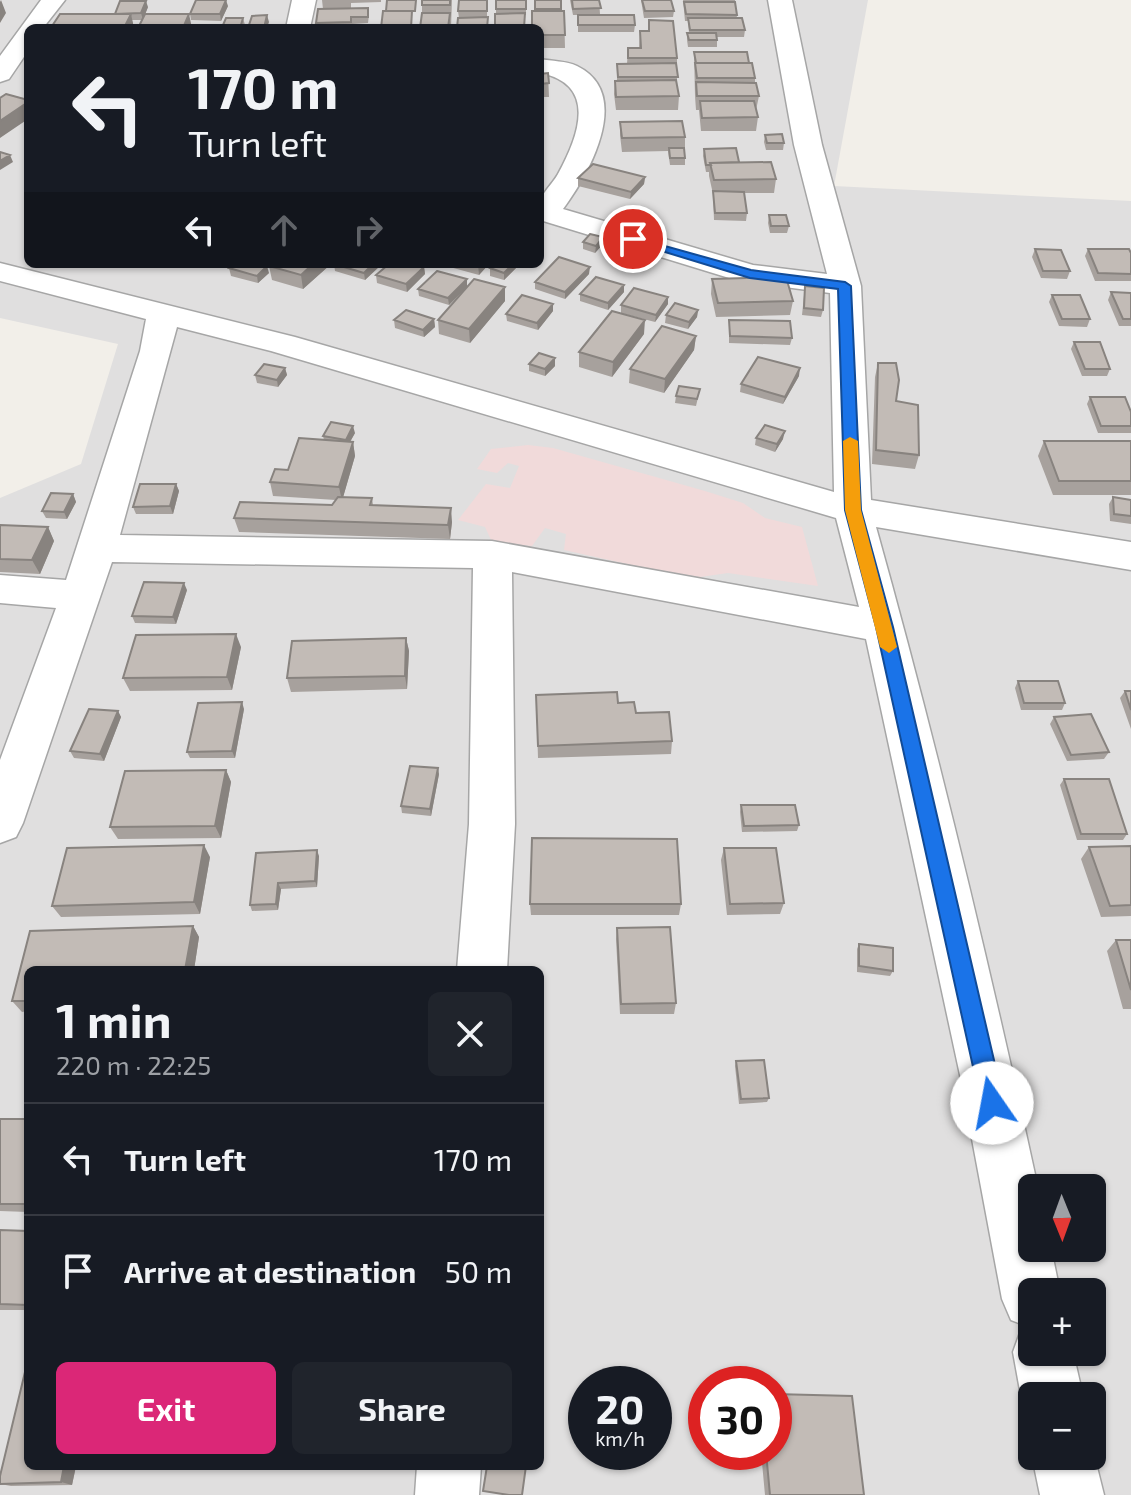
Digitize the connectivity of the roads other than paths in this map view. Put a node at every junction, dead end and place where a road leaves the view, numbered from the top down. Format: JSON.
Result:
{"nodes":[{"id":1,"x":53,"y":0,"type":"edge"},
{"id":2,"x":304,"y":0,"type":"edge"},
{"id":3,"x":780,"y":0,"type":"edge"},
{"id":4,"x":35,"y":24,"type":"edge"},
{"id":5,"x":299,"y":24,"type":"edge"},
{"id":6,"x":24,"y":43,"type":"edge"},
{"id":7,"x":544,"y":67,"type":"edge"},
{"id":8,"x":7,"y":79,"type":"edge"},
{"id":9,"x":544,"y":210,"type":"edge"},
{"id":10,"x":544,"y":211,"type":"edge"},
{"id":11,"x":13,"y":269,"type":"edge"},
{"id":12,"x":845,"y":286,"type":"junction"},
{"id":13,"x":163,"y":316,"type":"junction"},
{"id":14,"x":853,"y":510,"type":"junction"},
{"id":15,"x":97,"y":548,"type":"junction"},
{"id":16,"x":492,"y":555,"type":"junction"},
{"id":17,"x":1131,"y":556,"type":"edge"},
{"id":18,"x":0,"y":589,"type":"edge"},
{"id":19,"x":79,"y":595,"type":"junction"},
{"id":20,"x":884,"y":627,"type":"junction"},
{"id":21,"x":0,"y":823,"type":"edge"},
{"id":22,"x":482,"y":966,"type":"edge"},
{"id":23,"x":1028,"y":1278,"type":"edge"},
{"id":24,"x":449,"y":1470,"type":"edge"},
{"id":25,"x":1067,"y":1470,"type":"edge"},
{"id":26,"x":447,"y":1495,"type":"edge"},
{"id":27,"x":1072,"y":1495,"type":"edge"}],
"edges":[{"from":1,"to":4,"type":"street"},
{"from":2,"to":5,"type":"street"},
{"from":3,"to":12,"type":"street"},
{"from":6,"to":8,"type":"street"},
{"from":7,"to":9,"type":"street"},
{"from":10,"to":12,"type":"street"},
{"from":11,"to":13,"type":"street"},
{"from":12,"to":14,"type":"street"},
{"from":13,"to":14,"type":"street"},
{"from":13,"to":15,"type":"street"},
{"from":14,"to":17,"type":"street"},
{"from":14,"to":20,"type":"street"},
{"from":15,"to":16,"type":"street"},
{"from":15,"to":19,"type":"street"},
{"from":16,"to":20,"type":"street"},
{"from":16,"to":22,"type":"street"},
{"from":18,"to":19,"type":"street"},
{"from":19,"to":21,"type":"street"},
{"from":20,"to":23,"type":"street"},
{"from":24,"to":26,"type":"street"},
{"from":25,"to":27,"type":"street"}]}
